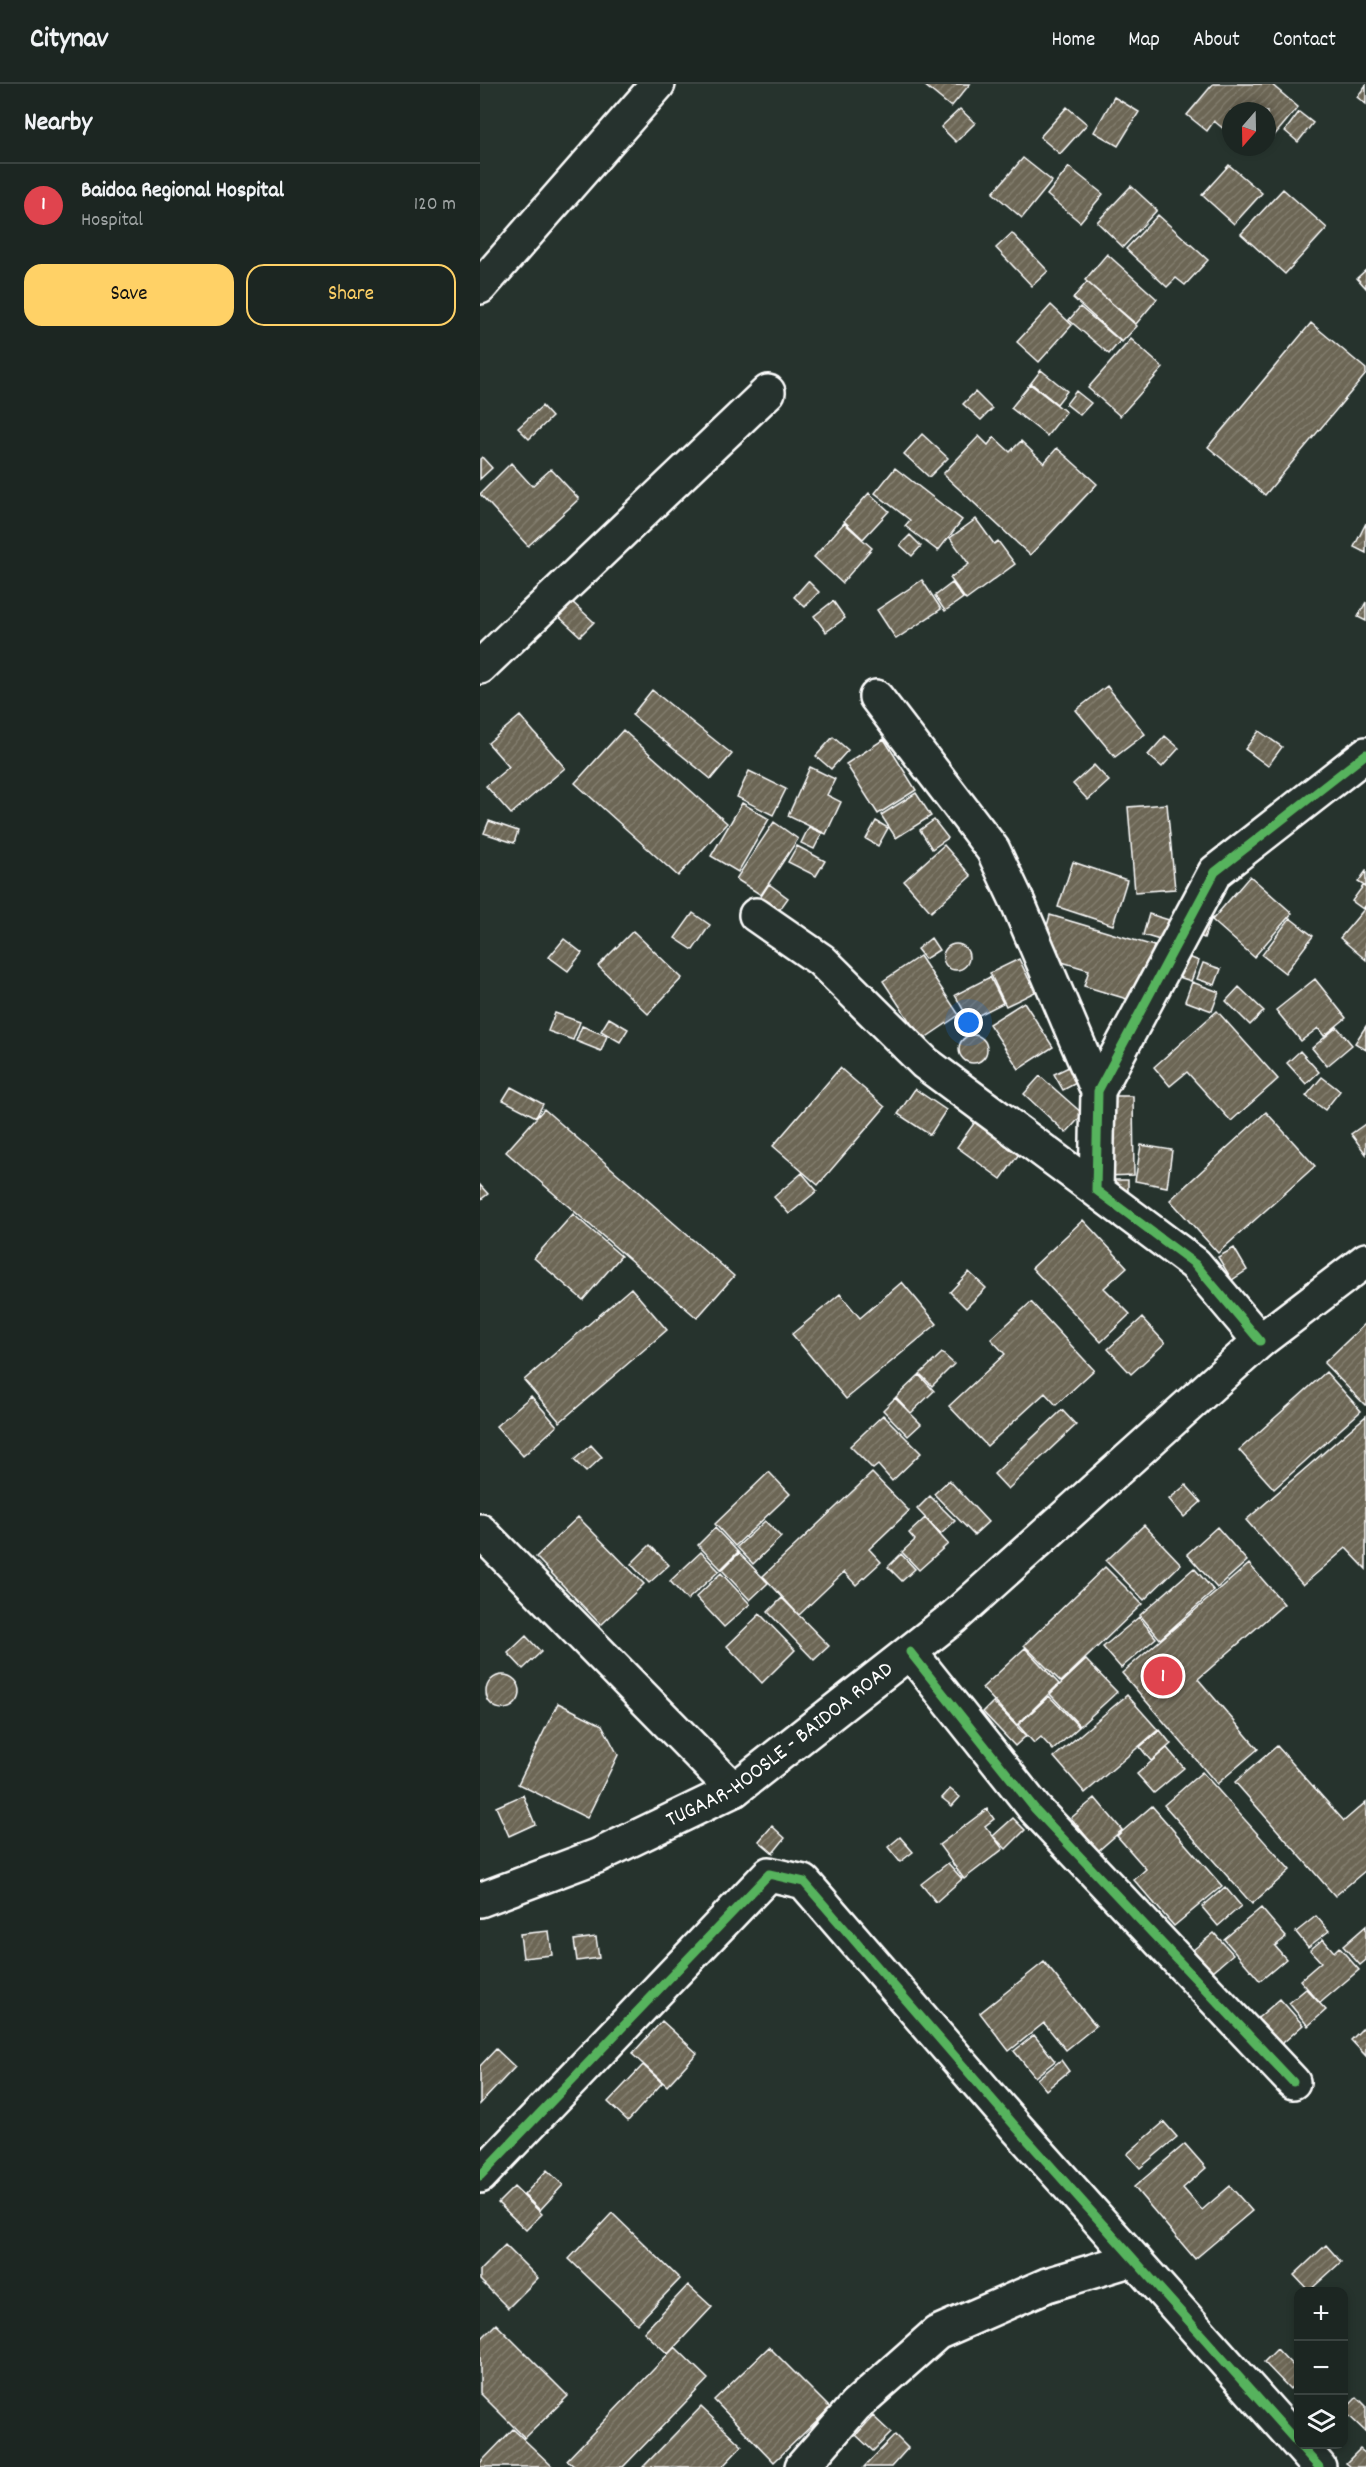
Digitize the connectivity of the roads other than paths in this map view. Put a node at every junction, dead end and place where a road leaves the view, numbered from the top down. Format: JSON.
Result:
{"nodes":[{"id":1,"x":658,"y":84,"type":"edge"},
{"id":2,"x":480,"y":287,"type":"edge"},
{"id":3,"x":768,"y":392,"type":"dead end"},
{"id":4,"x":480,"y":667,"type":"edge"},
{"id":5,"x":876,"y":697,"type":"dead end"},
{"id":6,"x":1366,"y":754,"type":"edge"},
{"id":7,"x":756,"y":915,"type":"dead end"},
{"id":8,"x":1098,"y":1091,"type":"junction"},
{"id":9,"x":1096,"y":1190,"type":"junction"},
{"id":10,"x":1366,"y":1260,"type":"edge"},
{"id":11,"x":1260,"y":1341,"type":"junction"},
{"id":12,"x":480,"y":1531,"type":"edge"},
{"id":13,"x":910,"y":1652,"type":"junction"},
{"id":14,"x":734,"y":1790,"type":"junction"},
{"id":15,"x":480,"y":1900,"type":"edge"},
{"id":16,"x":1293,"y":2082,"type":"dead end"},
{"id":17,"x":480,"y":2176,"type":"edge"},
{"id":18,"x":1133,"y":2259,"type":"junction"},
{"id":19,"x":802,"y":2467,"type":"edge"},
{"id":20,"x":1318,"y":2467,"type":"edge"}],
"edges":[{"from":1,"to":2,"type":"street"},
{"from":3,"to":4,"type":"street"},
{"from":5,"to":8,"type":"street"},
{"from":6,"to":8,"type":"street"},
{"from":7,"to":9,"type":"street"},
{"from":8,"to":9,"type":"street"},
{"from":9,"to":11,"type":"street"},
{"from":10,"to":11,"type":"street","name":"TUGAAR-HOOSLE - BAIDOA ROAD"},
{"from":11,"to":13,"type":"street","name":"TUGAAR-HOOSLE - BAIDOA ROAD"},
{"from":12,"to":14,"type":"street"},
{"from":13,"to":14,"type":"street","name":"TUGAAR-HOOSLE - BAIDOA ROAD"},
{"from":13,"to":16,"type":"street"},
{"from":14,"to":15,"type":"street","name":"TUGAAR-HOOSLE - BAIDOA ROAD"},
{"from":17,"to":18,"type":"street"},
{"from":18,"to":19,"type":"street"},
{"from":18,"to":20,"type":"street"}]}
